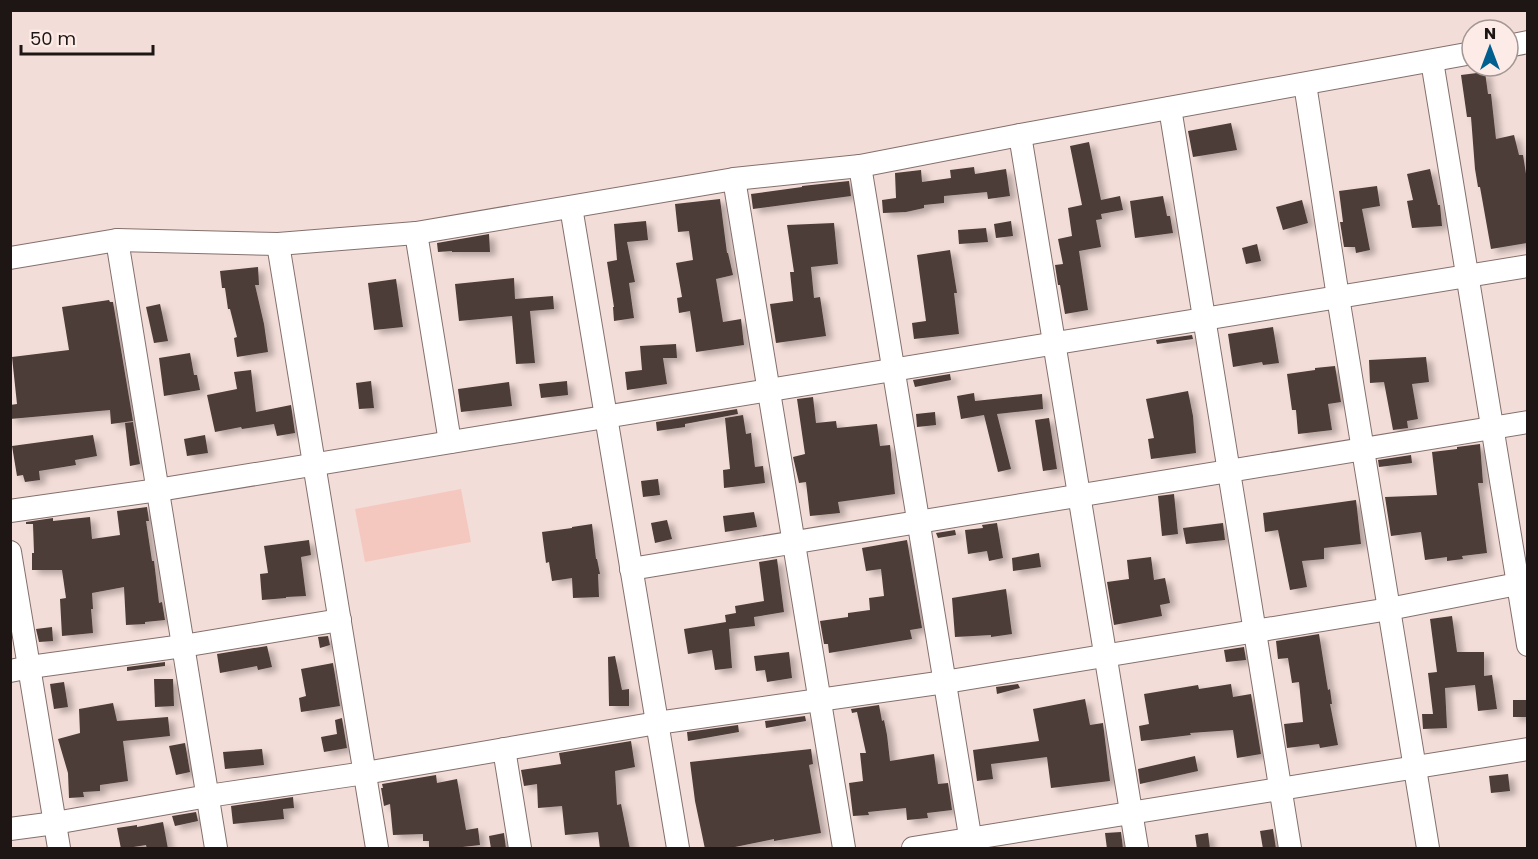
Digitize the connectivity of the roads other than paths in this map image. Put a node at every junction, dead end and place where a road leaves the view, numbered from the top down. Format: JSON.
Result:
{"nodes":[{"id":1,"x":1460,"y":55,"type":"edge"},
{"id":2,"x":1432,"y":61,"type":"junction"},
{"id":3,"x":1305,"y":84,"type":"junction"},
{"id":4,"x":1170,"y":108,"type":"junction"},
{"id":5,"x":1020,"y":135,"type":"junction"},
{"id":6,"x":860,"y":166,"type":"junction"},
{"id":7,"x":734,"y":179,"type":"junction"},
{"id":8,"x":571,"y":207,"type":"junction"},
{"id":9,"x":416,"y":233,"type":"junction"},
{"id":10,"x":117,"y":240,"type":"junction"},
{"id":11,"x":278,"y":244,"type":"junction"},
{"id":12,"x":10,"y":258,"type":"edge"},
{"id":13,"x":1527,"y":266,"type":"edge"},
{"id":14,"x":1467,"y":276,"type":"junction"},
{"id":15,"x":1338,"y":297,"type":"junction"},
{"id":16,"x":1204,"y":319,"type":"junction"},
{"id":17,"x":1054,"y":344,"type":"junction"},
{"id":18,"x":894,"y":370,"type":"junction"},
{"id":19,"x":769,"y":390,"type":"junction"},
{"id":20,"x":605,"y":417,"type":"junction"},
{"id":21,"x":1527,"y":422,"type":"edge"},
{"id":22,"x":1492,"y":427,"type":"junction"},
{"id":23,"x":450,"y":442,"type":"junction"},
{"id":24,"x":1363,"y":449,"type":"junction"},
{"id":25,"x":314,"y":464,"type":"junction"},
{"id":26,"x":1229,"y":471,"type":"junction"},
{"id":27,"x":158,"y":490,"type":"junction"},
{"id":28,"x":1080,"y":495,"type":"junction"},
{"id":29,"x":10,"y":511,"type":"edge"},
{"id":30,"x":919,"y":522,"type":"junction"},
{"id":31,"x":794,"y":542,"type":"junction"},
{"id":32,"x":10,"y":552,"type":"edge"},
{"id":33,"x":631,"y":569,"type":"junction"},
{"id":34,"x":1522,"y":583,"type":"edge"},
{"id":35,"x":1389,"y":609,"type":"junction"},
{"id":36,"x":340,"y":620,"type":"junction"},
{"id":37,"x":1255,"y":631,"type":"junction"},
{"id":38,"x":183,"y":645,"type":"junction"},
{"id":39,"x":1527,"y":645,"type":"edge"},
{"id":40,"x":1105,"y":655,"type":"junction"},
{"id":41,"x":20,"y":669,"type":"edge"},
{"id":42,"x":945,"y":682,"type":"junction"},
{"id":43,"x":819,"y":700,"type":"junction"},
{"id":44,"x":657,"y":723,"type":"junction"},
{"id":45,"x":1527,"y":749,"type":"edge"},
{"id":46,"x":504,"y":750,"type":"junction"},
{"id":47,"x":1414,"y":768,"type":"junction"},
{"id":48,"x":365,"y":773,"type":"junction"},
{"id":49,"x":1280,"y":789,"type":"junction"},
{"id":50,"x":208,"y":796,"type":"junction"},
{"id":51,"x":1131,"y":813,"type":"junction"},
{"id":52,"x":55,"y":823,"type":"junction"},
{"id":53,"x":10,"y":829,"type":"edge"},
{"id":54,"x":971,"y":844,"type":"edge"},
{"id":55,"x":59,"y":849,"type":"edge"},
{"id":56,"x":216,"y":849,"type":"edge"},
{"id":57,"x":377,"y":849,"type":"edge"},
{"id":58,"x":520,"y":849,"type":"edge"},
{"id":59,"x":678,"y":849,"type":"edge"},
{"id":60,"x":844,"y":849,"type":"edge"},
{"id":61,"x":913,"y":849,"type":"edge"},
{"id":62,"x":1137,"y":849,"type":"edge"},
{"id":63,"x":1290,"y":849,"type":"edge"},
{"id":64,"x":1428,"y":849,"type":"edge"}],
"edges":[{"from":1,"to":2,"type":"street"},
{"from":2,"to":3,"type":"street"},
{"from":2,"to":14,"type":"street"},
{"from":3,"to":4,"type":"street"},
{"from":3,"to":15,"type":"street"},
{"from":4,"to":5,"type":"street"},
{"from":4,"to":16,"type":"street"},
{"from":5,"to":6,"type":"street"},
{"from":5,"to":17,"type":"street"},
{"from":6,"to":7,"type":"street"},
{"from":6,"to":18,"type":"street"},
{"from":7,"to":8,"type":"street"},
{"from":7,"to":19,"type":"street"},
{"from":8,"to":9,"type":"street"},
{"from":8,"to":20,"type":"street"},
{"from":9,"to":11,"type":"street"},
{"from":9,"to":23,"type":"street"},
{"from":10,"to":11,"type":"street"},
{"from":10,"to":12,"type":"street"},
{"from":10,"to":27,"type":"street"},
{"from":11,"to":25,"type":"street"},
{"from":13,"to":14,"type":"street"},
{"from":14,"to":15,"type":"street"},
{"from":14,"to":22,"type":"street"},
{"from":15,"to":16,"type":"street"},
{"from":15,"to":24,"type":"street"},
{"from":16,"to":17,"type":"street"},
{"from":16,"to":26,"type":"street"},
{"from":17,"to":18,"type":"street"},
{"from":17,"to":28,"type":"street"},
{"from":18,"to":19,"type":"street"},
{"from":18,"to":30,"type":"street"},
{"from":19,"to":20,"type":"street"},
{"from":19,"to":31,"type":"street"},
{"from":20,"to":23,"type":"street"},
{"from":20,"to":33,"type":"street"},
{"from":21,"to":22,"type":"street"},
{"from":22,"to":24,"type":"street"},
{"from":22,"to":34,"type":"street"},
{"from":23,"to":25,"type":"street"},
{"from":24,"to":26,"type":"street"},
{"from":24,"to":35,"type":"street"},
{"from":25,"to":27,"type":"street"},
{"from":25,"to":36,"type":"street"},
{"from":26,"to":28,"type":"street"},
{"from":26,"to":37,"type":"street"},
{"from":27,"to":29,"type":"street"},
{"from":27,"to":38,"type":"street"},
{"from":28,"to":30,"type":"street"},
{"from":28,"to":40,"type":"street"},
{"from":30,"to":31,"type":"street"},
{"from":30,"to":42,"type":"street"},
{"from":31,"to":33,"type":"street"},
{"from":31,"to":43,"type":"street"},
{"from":32,"to":41,"type":"street"},
{"from":33,"to":44,"type":"street"},
{"from":34,"to":35,"type":"street"},
{"from":34,"to":39,"type":"street"},
{"from":35,"to":37,"type":"street"},
{"from":35,"to":47,"type":"street"},
{"from":36,"to":38,"type":"street"},
{"from":36,"to":48,"type":"street"},
{"from":37,"to":40,"type":"street"},
{"from":37,"to":49,"type":"street"},
{"from":38,"to":41,"type":"street"},
{"from":38,"to":50,"type":"street"},
{"from":40,"to":42,"type":"street"},
{"from":40,"to":51,"type":"street"},
{"from":41,"to":52,"type":"street"},
{"from":42,"to":43,"type":"street"},
{"from":42,"to":54,"type":"street"},
{"from":43,"to":44,"type":"street"},
{"from":43,"to":60,"type":"street"},
{"from":44,"to":46,"type":"street"},
{"from":44,"to":59,"type":"street"},
{"from":45,"to":47,"type":"street"},
{"from":46,"to":48,"type":"street"},
{"from":46,"to":58,"type":"street"},
{"from":47,"to":49,"type":"street"},
{"from":47,"to":64,"type":"street"},
{"from":48,"to":50,"type":"street"},
{"from":48,"to":57,"type":"street"},
{"from":49,"to":51,"type":"street"},
{"from":49,"to":63,"type":"street"},
{"from":50,"to":52,"type":"street"},
{"from":50,"to":56,"type":"street"},
{"from":51,"to":54,"type":"street"},
{"from":51,"to":62,"type":"street"},
{"from":52,"to":53,"type":"street"},
{"from":52,"to":55,"type":"street"},
{"from":54,"to":61,"type":"street"}]}
